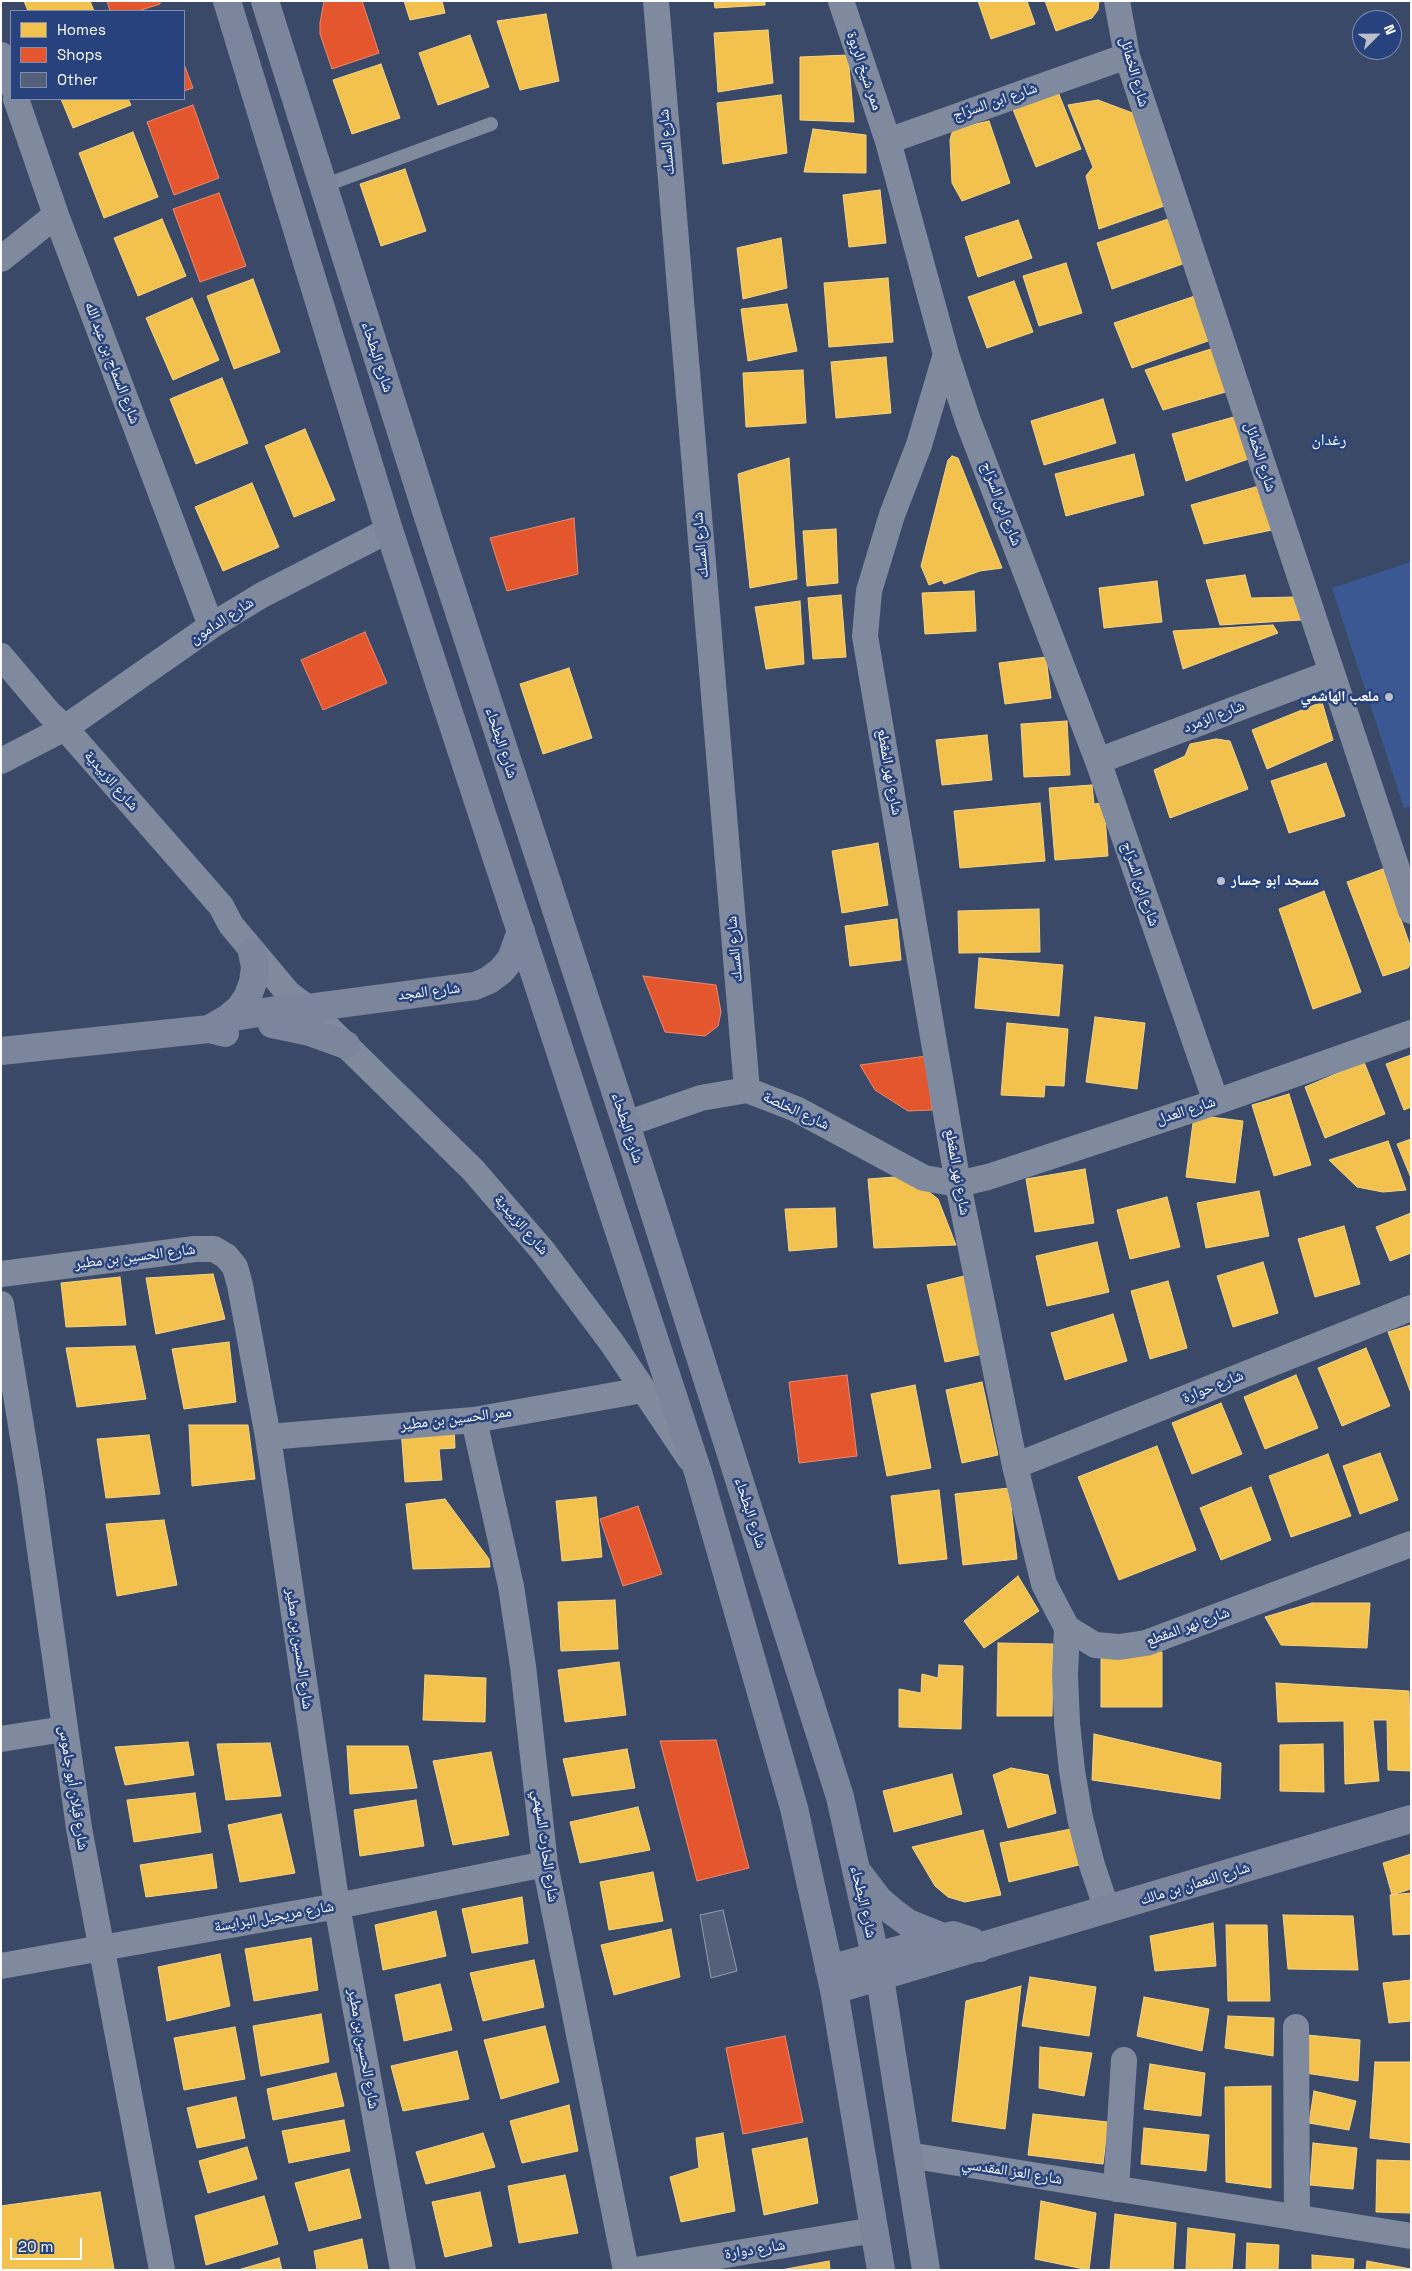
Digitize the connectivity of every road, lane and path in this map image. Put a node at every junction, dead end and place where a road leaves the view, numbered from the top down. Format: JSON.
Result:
{"nodes":[{"id":1,"x":227,"y":1,"type":"edge"},
{"id":2,"x":265,"y":1,"type":"edge"},
{"id":3,"x":656,"y":1,"type":"edge"},
{"id":4,"x":841,"y":1,"type":"edge"},
{"id":5,"x":1117,"y":1,"type":"edge"},
{"id":6,"x":1,"y":55,"type":"edge"},
{"id":7,"x":1127,"y":56,"type":"junction"},
{"id":8,"x":10,"y":81,"type":"edge"},
{"id":9,"x":16,"y":100,"type":"edge"},
{"id":10,"x":491,"y":124,"type":"dead end"},
{"id":11,"x":888,"y":140,"type":"junction"},
{"id":12,"x":322,"y":186,"type":"junction"},
{"id":13,"x":56,"y":215,"type":"junction"},
{"id":14,"x":1,"y":259,"type":"edge"},
{"id":15,"x":946,"y":354,"type":"junction"},
{"id":16,"x":428,"y":517,"type":"junction"},
{"id":17,"x":389,"y":530,"type":"junction"},
{"id":18,"x":211,"y":626,"type":"junction"},
{"id":19,"x":1,"y":656,"type":"edge"},
{"id":20,"x":1331,"y":673,"type":"junction"},
{"id":21,"x":65,"y":728,"type":"junction"},
{"id":22,"x":1,"y":761,"type":"edge"},
{"id":23,"x":1098,"y":761,"type":"junction"},
{"id":24,"x":221,"y":906,"type":"junction"},
{"id":25,"x":1411,"y":911,"type":"edge"},
{"id":26,"x":520,"y":931,"type":"junction"},
{"id":27,"x":252,"y":952,"type":"junction"},
{"id":28,"x":308,"y":1008,"type":"junction"},
{"id":29,"x":218,"y":1023,"type":"junction"},
{"id":30,"x":272,"y":1024,"type":"junction"},
{"id":31,"x":1411,"y":1033,"type":"edge"},
{"id":32,"x":346,"y":1045,"type":"junction"},
{"id":33,"x":1,"y":1051,"type":"edge"},
{"id":34,"x":747,"y":1090,"type":"junction"},
{"id":35,"x":1216,"y":1102,"type":"junction"},
{"id":36,"x":626,"y":1124,"type":"junction"},
{"id":37,"x":958,"y":1184,"type":"junction"},
{"id":38,"x":1,"y":1274,"type":"edge"},
{"id":39,"x":1,"y":1304,"type":"edge"},
{"id":40,"x":1411,"y":1308,"type":"edge"},
{"id":41,"x":643,"y":1390,"type":"junction"},
{"id":42,"x":474,"y":1420,"type":"junction"},
{"id":43,"x":268,"y":1438,"type":"junction"},
{"id":44,"x":1015,"y":1466,"type":"junction"},
{"id":45,"x":698,"y":1472,"type":"junction"},
{"id":46,"x":1411,"y":1544,"type":"edge"},
{"id":47,"x":1067,"y":1628,"type":"junction"},
{"id":48,"x":64,"y":1729,"type":"junction"},
{"id":49,"x":1,"y":1738,"type":"edge"},
{"id":50,"x":1411,"y":1819,"type":"edge"},
{"id":51,"x":545,"y":1864,"type":"junction"},
{"id":52,"x":856,"y":1870,"type":"junction"},
{"id":53,"x":337,"y":1906,"type":"junction"},
{"id":54,"x":1107,"y":1910,"type":"junction"},
{"id":55,"x":942,"y":1937,"type":"junction"},
{"id":56,"x":101,"y":1948,"type":"junction"},
{"id":57,"x":980,"y":1948,"type":"junction"},
{"id":58,"x":1,"y":1966,"type":"edge"},
{"id":59,"x":878,"y":1967,"type":"junction"},
{"id":60,"x":832,"y":1980,"type":"junction"},
{"id":61,"x":1296,"y":2027,"type":"dead end"},
{"id":62,"x":1124,"y":2060,"type":"dead end"},
{"id":63,"x":908,"y":2155,"type":"junction"},
{"id":64,"x":1116,"y":2189,"type":"junction"},
{"id":65,"x":1297,"y":2218,"type":"junction"},
{"id":66,"x":874,"y":2230,"type":"junction"},
{"id":67,"x":1411,"y":2236,"type":"edge"},
{"id":68,"x":162,"y":2270,"type":"edge"},
{"id":69,"x":403,"y":2270,"type":"edge"},
{"id":70,"x":626,"y":2270,"type":"edge"},
{"id":71,"x":636,"y":2270,"type":"edge"},
{"id":72,"x":881,"y":2270,"type":"edge"},
{"id":73,"x":926,"y":2270,"type":"edge"}],
"edges":[{"from":1,"to":17,"type":"street"},
{"from":2,"to":12,"type":"street","name":"شارع البطحاء"},
{"from":3,"to":34,"type":"street","name":"شارع المسك"},
{"from":4,"to":11,"type":"street","name":"ممر شيخ الربوة"},
{"from":5,"to":7,"type":"street","name":"شارع الخمائل"},
{"from":6,"to":8,"type":"street"},
{"from":7,"to":11,"type":"street","name":"شارع ابن السرّاج"},
{"from":7,"to":20,"type":"street","name":"شارع الخمائل"},
{"from":9,"to":13,"type":"street","name":"شارع السماح بن عبد الله"},
{"from":10,"to":12,"type":"lane"},
{"from":11,"to":15,"type":"street","name":"شارع ابن السرّاج"},
{"from":12,"to":16,"type":"street","name":"شارع البطحاء"},
{"from":13,"to":14,"type":"street"},
{"from":13,"to":18,"type":"street","name":"شارع السماح بن عبد الله"},
{"from":15,"to":23,"type":"street","name":"شارع ابن السرّاج"},
{"from":15,"to":37,"type":"street","name":"شارع نهر المقطع"},
{"from":16,"to":17,"type":"street"},
{"from":16,"to":36,"type":"street","name":"شارع البطحاء"},
{"from":17,"to":18,"type":"street","name":"شارع الدامون"},
{"from":17,"to":26,"type":"street"},
{"from":18,"to":21,"type":"street","name":"شارع الدامون"},
{"from":19,"to":21,"type":"street","name":"شارع الزبيدية"},
{"from":20,"to":23,"type":"street","name":"شارع الزمرد"},
{"from":20,"to":25,"type":"street","name":"شارع الخمائل"},
{"from":21,"to":22,"type":"street","name":"شارع الدامون"},
{"from":21,"to":24,"type":"street","name":"شارع الزبيدية"},
{"from":23,"to":35,"type":"street","name":"شارع ابن السرّاج"},
{"from":24,"to":27,"type":"street","name":"شارع الزبيدية"},
{"from":24,"to":28,"type":"street","name":"شارع الزبيدية"},
{"from":26,"to":28,"type":"street","name":"شارع المجد"},
{"from":26,"to":45,"type":"street"},
{"from":27,"to":28,"type":"street","name":"شارع الزبيدية"},
{"from":27,"to":29,"type":"street"},
{"from":28,"to":29,"type":"street","name":"شارع المجد"},
{"from":28,"to":30,"type":"street","name":"شارع المجد"},
{"from":28,"to":32,"type":"street","name":"شارع الزبيدية"},
{"from":29,"to":30,"type":"street","name":"شارع المجد"},
{"from":29,"to":33,"type":"street","name":"شارع المجد"},
{"from":30,"to":32,"type":"street"},
{"from":31,"to":35,"type":"street","name":"شارع العدل"},
{"from":32,"to":41,"type":"street","name":"شارع الزبيدية"},
{"from":34,"to":36,"type":"street","name":"شارع الخلصة"},
{"from":34,"to":37,"type":"street","name":"شارع الخلصة"},
{"from":35,"to":37,"type":"street","name":"شارع العدل"},
{"from":36,"to":52,"type":"street","name":"شارع البطحاء"},
{"from":37,"to":44,"type":"street","name":"شارع نهر المقطع"},
{"from":38,"to":43,"type":"street","name":"شارع الحسين بن مطير"},
{"from":39,"to":48,"type":"street","name":"شارع قبلان أبو جاموس"},
{"from":40,"to":44,"type":"street","name":"شارع حوارة"},
{"from":41,"to":42,"type":"street","name":"ممر الحسين بن مطير"},
{"from":41,"to":45,"type":"street","name":"شارع الزبيدية"},
{"from":42,"to":43,"type":"street","name":"ممر الحسين بن مطير"},
{"from":42,"to":51,"type":"street","name":"شارع الحارث السهمي"},
{"from":43,"to":53,"type":"street","name":"شارع الحسين بن مطير"},
{"from":44,"to":47,"type":"street","name":"شارع نهر المقطع"},
{"from":45,"to":60,"type":"street"},
{"from":46,"to":47,"type":"street","name":"شارع نهر المقطع"},
{"from":47,"to":54,"type":"street"},
{"from":48,"to":49,"type":"street"},
{"from":48,"to":56,"type":"street","name":"شارع قبلان أبو جاموس"},
{"from":50,"to":54,"type":"street","name":"شارع النعمان بن مالك"},
{"from":51,"to":53,"type":"street","name":"شارع مريحيل البرايسة"},
{"from":51,"to":70,"type":"street","name":"شارع الحارث السهمي"},
{"from":52,"to":55,"type":"street"},
{"from":52,"to":59,"type":"street","name":"شارع البطحاء"},
{"from":53,"to":56,"type":"street","name":"شارع مريحيل البرايسة"},
{"from":53,"to":69,"type":"street","name":"شارع الحسين بن مطير"},
{"from":54,"to":57,"type":"street","name":"شارع النعمان بن مالك"},
{"from":55,"to":57,"type":"street","name":"شارع النعمان بن مالك"},
{"from":55,"to":59,"type":"street","name":"شارع النعمان بن مالك"},
{"from":56,"to":58,"type":"street","name":"شارع مريحيل البرايسة"},
{"from":56,"to":68,"type":"street","name":"شارع قبلان أبو جاموس"},
{"from":57,"to":59,"type":"street","name":"شارع النعمان بن مالك"},
{"from":59,"to":60,"type":"street","name":"شارع النعمان بن مالك"},
{"from":59,"to":63,"type":"street","name":"شارع البطحاء"},
{"from":60,"to":66,"type":"street"},
{"from":61,"to":65,"type":"street"},
{"from":62,"to":64,"type":"street"},
{"from":63,"to":64,"type":"street","name":"شارع العز المقدسي"},
{"from":63,"to":73,"type":"street","name":"شارع البطحاء"},
{"from":64,"to":65,"type":"street","name":"شارع العز المقدسي"},
{"from":65,"to":67,"type":"street","name":"شارع العز المقدسي"},
{"from":66,"to":71,"type":"street","name":"شارع دوارة"},
{"from":66,"to":72,"type":"street"}]}
